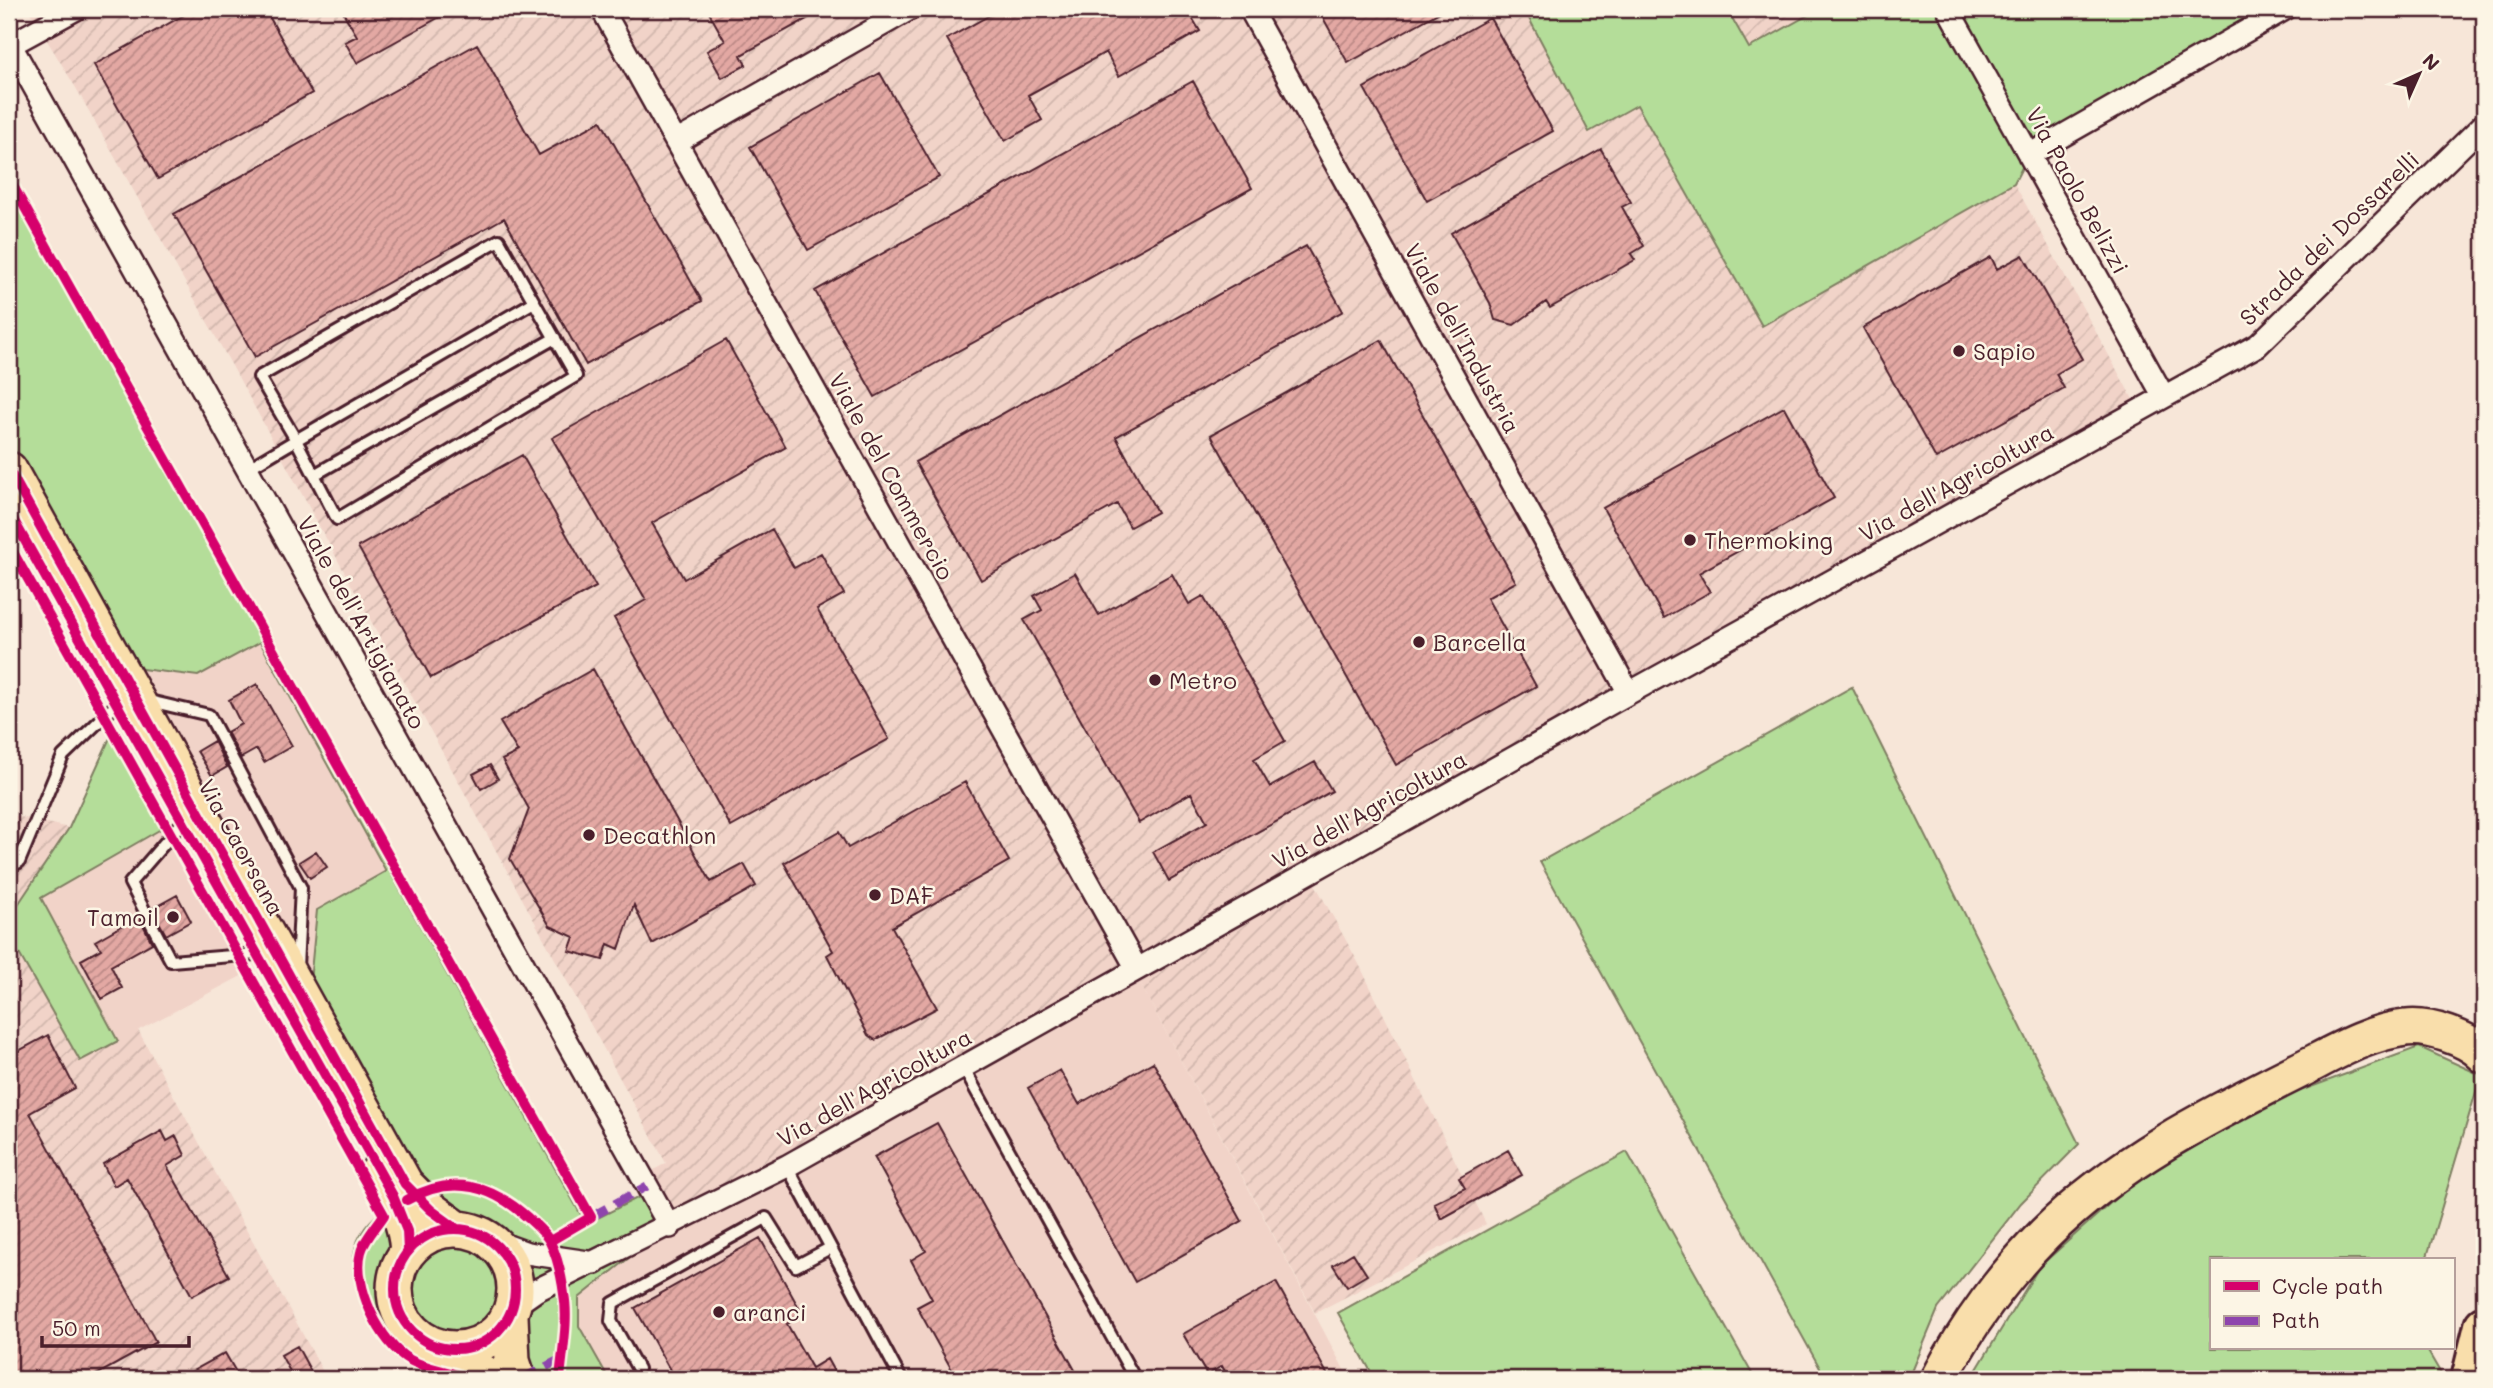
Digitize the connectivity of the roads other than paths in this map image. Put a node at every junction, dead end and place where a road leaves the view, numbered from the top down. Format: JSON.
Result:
{"nodes":[{"id":1,"x":76,"y":9,"type":"edge"},
{"id":2,"x":602,"y":9,"type":"edge"},
{"id":3,"x":910,"y":9,"type":"edge"},
{"id":4,"x":1250,"y":9,"type":"edge"},
{"id":5,"x":1948,"y":9,"type":"edge"},
{"id":6,"x":2286,"y":9,"type":"edge"},
{"id":7,"x":10,"y":44,"type":"edge"},
{"id":8,"x":2484,"y":124,"type":"edge"},
{"id":9,"x":676,"y":142,"type":"junction"},
{"id":10,"x":2029,"y":155,"type":"junction"},
{"id":11,"x":534,"y":302,"type":"junction"},
{"id":12,"x":555,"y":338,"type":"junction"},
{"id":13,"x":2164,"y":397,"type":"junction"},
{"id":14,"x":296,"y":440,"type":"junction"},
{"id":15,"x":247,"y":469,"type":"junction"},
{"id":16,"x":9,"y":470,"type":"edge"},
{"id":17,"x":314,"y":475,"type":"junction"},
{"id":18,"x":9,"y":512,"type":"edge"},
{"id":19,"x":1629,"y":693,"type":"junction"},
{"id":20,"x":125,"y":701,"type":"junction"},
{"id":21,"x":182,"y":823,"type":"junction"},
{"id":22,"x":9,"y":867,"type":"edge"},
{"id":23,"x":256,"y":954,"type":"junction"},
{"id":24,"x":1137,"y":969,"type":"junction"},
{"id":25,"x":296,"y":987,"type":"junction"},
{"id":26,"x":2484,"y":1026,"type":"edge"},
{"id":27,"x":2419,"y":1027,"type":"junction"},
{"id":28,"x":2484,"y":1055,"type":"edge"},
{"id":29,"x":963,"y":1067,"type":"junction"},
{"id":30,"x":787,"y":1166,"type":"junction"},
{"id":31,"x":670,"y":1227,"type":"junction"},
{"id":32,"x":457,"y":1228,"type":"junction"},
{"id":33,"x":491,"y":1240,"type":"junction"},
{"id":34,"x":831,"y":1248,"type":"junction"},
{"id":35,"x":408,"y":1251,"type":"junction"},
{"id":36,"x":597,"y":1263,"type":"junction"},
{"id":37,"x":512,"y":1311,"type":"junction"},
{"id":38,"x":2484,"y":1326,"type":"edge"},
{"id":39,"x":440,"y":1348,"type":"junction"},
{"id":40,"x":638,"y":1369,"type":"dead end"},
{"id":41,"x":494,"y":1379,"type":"edge"},
{"id":42,"x":519,"y":1379,"type":"edge"},
{"id":43,"x":901,"y":1379,"type":"edge"},
{"id":44,"x":1135,"y":1379,"type":"edge"},
{"id":45,"x":1939,"y":1379,"type":"edge"},
{"id":46,"x":2470,"y":1379,"type":"edge"}],
"edges":[{"from":1,"to":7,"type":"street"},
{"from":2,"to":9,"type":"street","name":"Viale del Commercio"},
{"from":3,"to":9,"type":"street"},
{"from":4,"to":19,"type":"street","name":"Viale dell'Industria"},
{"from":5,"to":10,"type":"street","name":"Via Paolo Belizzi"},
{"from":6,"to":10,"type":"street"},
{"from":7,"to":15,"type":"street","name":"Viale dell'Artigianato"},
{"from":8,"to":13,"type":"street","name":"Strada dei Dossarelli"},
{"from":9,"to":24,"type":"street","name":"Viale del Commercio"},
{"from":10,"to":13,"type":"street","name":"Via Paolo Belizzi"},
{"from":11,"to":12,"type":"lane"},
{"from":11,"to":14,"type":"lane"},
{"from":11,"to":14,"type":"lane"},
{"from":12,"to":17,"type":"lane"},
{"from":12,"to":17,"type":"lane"},
{"from":13,"to":19,"type":"street","name":"Via dell'Agricoltura"},
{"from":14,"to":15,"type":"lane"},
{"from":14,"to":17,"type":"lane"},
{"from":15,"to":31,"type":"street","name":"Viale dell'Artigianato"},
{"from":16,"to":20,"type":"main road","name":"Via Caorsana"},
{"from":18,"to":20,"type":"main road","name":"Via Caorsana"},
{"from":19,"to":24,"type":"street","name":"Via dell'Agricoltura"},
{"from":20,"to":21,"type":"main road","name":"Via Caorsana"},
{"from":20,"to":22,"type":"lane"},
{"from":20,"to":25,"type":"main road","name":"Via Caorsana"},
{"from":20,"to":25,"type":"lane"},
{"from":21,"to":23,"type":"main road","name":"Via Caorsana"},
{"from":21,"to":23,"type":"lane"},
{"from":23,"to":35,"type":"main road","name":"Via Caorsana"},
{"from":24,"to":29,"type":"street","name":"Via dell'Agricoltura"},
{"from":25,"to":32,"type":"main road","name":"Via Caorsana"},
{"from":26,"to":27,"type":"main road"},
{"from":27,"to":28,"type":"main road"},
{"from":27,"to":45,"type":"main road"},
{"from":29,"to":30,"type":"street","name":"Via dell'Agricoltura"},
{"from":29,"to":44,"type":"lane"},
{"from":30,"to":31,"type":"street","name":"Via dell'Agricoltura"},
{"from":30,"to":34,"type":"lane"},
{"from":31,"to":36,"type":"street","name":"Via dell'Agricoltura"},
{"from":32,"to":33,"type":"main road"},
{"from":32,"to":35,"type":"main road"},
{"from":33,"to":36,"type":"street"},
{"from":33,"to":37,"type":"main road"},
{"from":34,"to":40,"type":"lane"},
{"from":34,"to":43,"type":"lane"},
{"from":35,"to":39,"type":"main road"},
{"from":36,"to":37,"type":"street","name":"Via dell'Agricoltura"},
{"from":37,"to":39,"type":"main road"},
{"from":37,"to":42,"type":"main road"},
{"from":38,"to":46,"type":"highway"},
{"from":39,"to":41,"type":"main road"}]}
